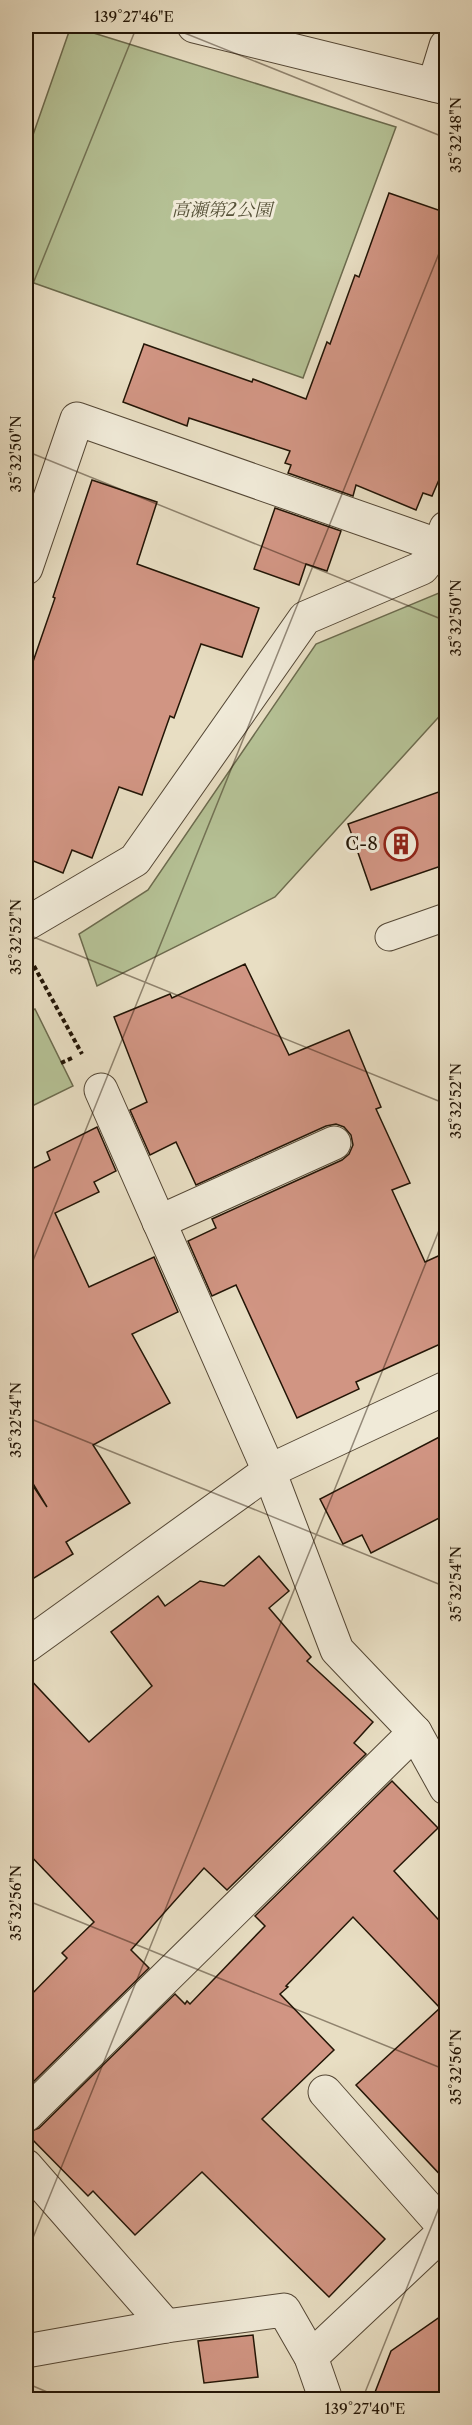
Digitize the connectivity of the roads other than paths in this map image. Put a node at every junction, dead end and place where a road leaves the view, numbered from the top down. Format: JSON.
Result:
{"nodes":[{"id":1,"x":194,"y":26,"type":"edge"},
{"id":2,"x":447,"y":46,"type":"edge"},
{"id":3,"x":440,"y":87,"type":"edge"},
{"id":4,"x":443,"y":537,"type":"edge"},
{"id":5,"x":26,"y":568,"type":"edge"},
{"id":6,"x":447,"y":917,"type":"edge"},
{"id":7,"x":26,"y":924,"type":"edge"},
{"id":8,"x":389,"y":937,"type":"dead end"},
{"id":9,"x":101,"y":1090,"type":"road end"},
{"id":10,"x":334,"y":1143,"type":"dead end"},
{"id":11,"x":159,"y":1222,"type":"junction"},
{"id":12,"x":447,"y":1388,"type":"edge"},
{"id":13,"x":269,"y":1471,"type":"junction"},
{"id":14,"x":28,"y":1636,"type":"edge"},
{"id":15,"x":415,"y":1732,"type":"junction"},
{"id":16,"x":447,"y":1788,"type":"edge"},
{"id":17,"x":325,"y":2092,"type":"dead end"},
{"id":18,"x":26,"y":2115,"type":"edge"},
{"id":19,"x":26,"y":2166,"type":"edge"},
{"id":20,"x":447,"y":2230,"type":"edge"},
{"id":21,"x":165,"y":2326,"type":"junction"},
{"id":22,"x":26,"y":2352,"type":"edge"},
{"id":23,"x":311,"y":2357,"type":"junction"},
{"id":24,"x":326,"y":2400,"type":"edge"}],
"edges":[{"from":1,"to":3,"type":"street"},
{"from":2,"to":3,"type":"street"},
{"from":4,"to":5,"type":"street"},
{"from":4,"to":7,"type":"street"},
{"from":6,"to":8,"type":"lane"},
{"from":9,"to":11,"type":"street"},
{"from":10,"to":11,"type":"street"},
{"from":11,"to":13,"type":"street"},
{"from":12,"to":13,"type":"street"},
{"from":13,"to":14,"type":"street"},
{"from":13,"to":15,"type":"street"},
{"from":15,"to":16,"type":"street"},
{"from":15,"to":18,"type":"street"},
{"from":17,"to":20,"type":"street"},
{"from":19,"to":21,"type":"street"},
{"from":20,"to":23,"type":"street"},
{"from":21,"to":22,"type":"street"},
{"from":21,"to":23,"type":"street"},
{"from":23,"to":24,"type":"street"}]}
